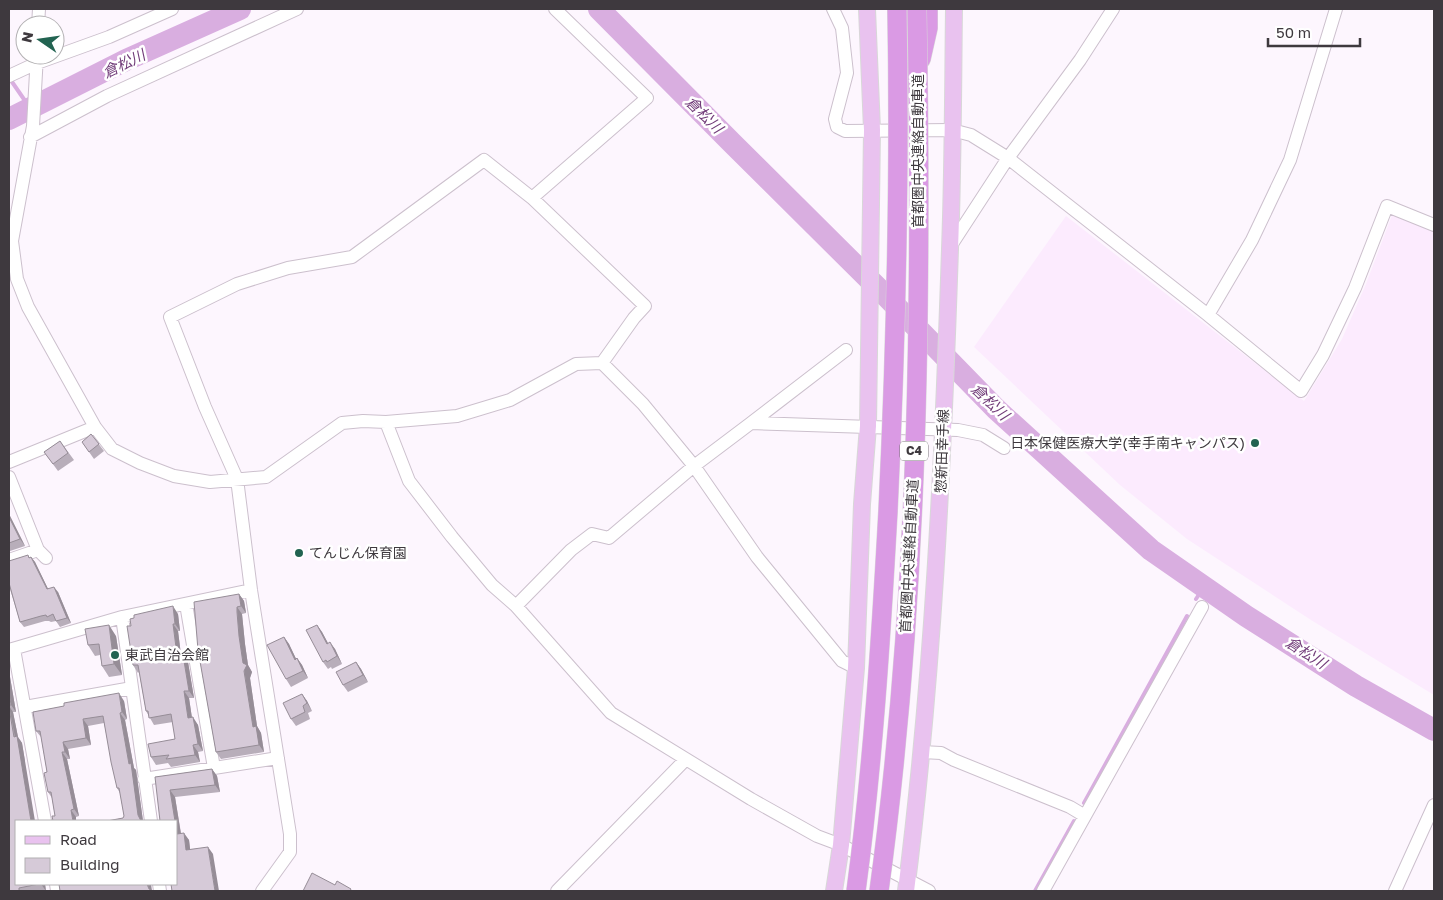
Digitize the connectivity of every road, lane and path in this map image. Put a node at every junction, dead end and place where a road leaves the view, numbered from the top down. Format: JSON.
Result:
{"nodes":[{"id":1,"x":172,"y":9,"type":"edge"},
{"id":2,"x":297,"y":9,"type":"edge"},
{"id":3,"x":555,"y":9,"type":"edge"},
{"id":4,"x":832,"y":9,"type":"edge"},
{"id":5,"x":867,"y":9,"type":"edge"},
{"id":6,"x":890,"y":9,"type":"edge"},
{"id":7,"x":897,"y":9,"type":"edge"},
{"id":8,"x":917,"y":9,"type":"edge"},
{"id":9,"x":928,"y":9,"type":"edge"},
{"id":10,"x":954,"y":9,"type":"edge"},
{"id":11,"x":1113,"y":9,"type":"edge"},
{"id":12,"x":1336,"y":9,"type":"edge"},
{"id":13,"x":897,"y":43,"type":"junction"},
{"id":14,"x":65,"y":53,"type":"edge"},
{"id":15,"x":33,"y":65,"type":"edge"},
{"id":16,"x":37,"y":65,"type":"edge"},
{"id":17,"x":918,"y":69,"type":"junction"},
{"id":18,"x":9,"y":76,"type":"edge"},
{"id":19,"x":872,"y":130,"type":"junction"},
{"id":20,"x":952,"y":130,"type":"junction"},
{"id":21,"x":31,"y":132,"type":"junction"},
{"id":22,"x":1008,"y":158,"type":"junction"},
{"id":23,"x":532,"y":198,"type":"junction"},
{"id":24,"x":1434,"y":225,"type":"edge"},
{"id":25,"x":950,"y":247,"type":"junction"},
{"id":26,"x":13,"y":281,"type":"edge"},
{"id":27,"x":1208,"y":315,"type":"junction"},
{"id":28,"x":846,"y":350,"type":"dead end"},
{"id":29,"x":602,"y":363,"type":"junction"},
{"id":30,"x":386,"y":422,"type":"junction"},
{"id":31,"x":751,"y":423,"type":"junction"},
{"id":32,"x":94,"y":426,"type":"junction"},
{"id":33,"x":868,"y":426,"type":"junction"},
{"id":34,"x":944,"y":428,"type":"junction"},
{"id":35,"x":1004,"y":448,"type":"dead end"},
{"id":36,"x":9,"y":462,"type":"edge"},
{"id":37,"x":694,"y":466,"type":"junction"},
{"id":38,"x":9,"y":477,"type":"edge"},
{"id":39,"x":237,"y":479,"type":"junction"},
{"id":40,"x":9,"y":560,"type":"edge"},
{"id":41,"x":251,"y":590,"type":"junction"},
{"id":42,"x":186,"y":604,"type":"junction"},
{"id":43,"x":516,"y":606,"type":"junction"},
{"id":44,"x":1202,"y":607,"type":"dead end"},
{"id":45,"x":122,"y":617,"type":"junction"},
{"id":46,"x":12,"y":649,"type":"edge"},
{"id":47,"x":856,"y":668,"type":"junction"},
{"id":48,"x":132,"y":688,"type":"junction"},
{"id":49,"x":25,"y":707,"type":"junction"},
{"id":50,"x":922,"y":752,"type":"junction"},
{"id":51,"x":278,"y":758,"type":"junction"},
{"id":52,"x":686,"y":759,"type":"junction"},
{"id":53,"x":214,"y":768,"type":"junction"},
{"id":54,"x":144,"y":779,"type":"junction"},
{"id":55,"x":1434,"y":805,"type":"edge"},
{"id":56,"x":1085,"y":816,"type":"junction"},
{"id":57,"x":45,"y":820,"type":"edge"},
{"id":58,"x":151,"y":820,"type":"edge"},
{"id":59,"x":841,"y":845,"type":"junction"},
{"id":60,"x":906,"y":886,"type":"edge"},
{"id":61,"x":262,"y":891,"type":"edge"},
{"id":62,"x":557,"y":891,"type":"edge"},
{"id":63,"x":834,"y":891,"type":"edge"},
{"id":64,"x":856,"y":891,"type":"edge"},
{"id":65,"x":879,"y":891,"type":"edge"},
{"id":66,"x":929,"y":891,"type":"edge"},
{"id":67,"x":1043,"y":891,"type":"edge"},
{"id":68,"x":1395,"y":891,"type":"edge"}],
"edges":[{"from":1,"to":14,"type":"street"},
{"from":2,"to":21,"type":"street"},
{"from":3,"to":23,"type":"street"},
{"from":4,"to":19,"type":"street"},
{"from":5,"to":19,"type":"main road"},
{"from":6,"to":13,"type":"highway","bridge":true},
{"from":7,"to":13,"type":"highway","name":"首都圏中央連絡自動車道","number":"C4","bridge":true},
{"from":8,"to":17,"type":"highway","name":"首都圏中央連絡自動車道","number":"C4","bridge":true},
{"from":9,"to":17,"type":"highway","bridge":true},
{"from":10,"to":20,"type":"main road","name":"惣新田幸手線"},
{"from":11,"to":22,"type":"street"},
{"from":12,"to":27,"type":"street"},
{"from":13,"to":64,"type":"highway","name":"首都圏中央連絡自動車道","number":"C4","bridge":true},
{"from":15,"to":18,"type":"street"},
{"from":16,"to":21,"type":"street"},
{"from":17,"to":65,"type":"highway","name":"首都圏中央連絡自動車道","number":"C4","bridge":true},
{"from":19,"to":20,"type":"street"},
{"from":19,"to":33,"type":"main road"},
{"from":20,"to":22,"type":"street"},
{"from":20,"to":25,"type":"main road","name":"惣新田幸手線"},
{"from":21,"to":26,"type":"street"},
{"from":22,"to":25,"type":"street"},
{"from":22,"to":27,"type":"street"},
{"from":23,"to":29,"type":"street"},
{"from":23,"to":39,"type":"street"},
{"from":24,"to":27,"type":"street"},
{"from":25,"to":34,"type":"main road","name":"惣新田幸手線"},
{"from":26,"to":32,"type":"street"},
{"from":28,"to":31,"type":"street"},
{"from":29,"to":30,"type":"street"},
{"from":29,"to":37,"type":"street"},
{"from":30,"to":39,"type":"street"},
{"from":30,"to":43,"type":"street"},
{"from":31,"to":33,"type":"street"},
{"from":31,"to":37,"type":"street"},
{"from":32,"to":36,"type":"street"},
{"from":32,"to":39,"type":"street"},
{"from":33,"to":34,"type":"street"},
{"from":33,"to":47,"type":"main road"},
{"from":34,"to":35,"type":"street"},
{"from":34,"to":50,"type":"main road","name":"惣新田幸手線"},
{"from":37,"to":43,"type":"street"},
{"from":37,"to":47,"type":"street"},
{"from":38,"to":40,"type":"street"},
{"from":39,"to":41,"type":"street"},
{"from":41,"to":42,"type":"street"},
{"from":41,"to":51,"type":"street"},
{"from":42,"to":45,"type":"street"},
{"from":42,"to":53,"type":"street"},
{"from":43,"to":52,"type":"street"},
{"from":44,"to":56,"type":"street"},
{"from":45,"to":46,"type":"street"},
{"from":45,"to":48,"type":"street"},
{"from":46,"to":49,"type":"street"},
{"from":47,"to":59,"type":"main road"},
{"from":48,"to":49,"type":"street"},
{"from":48,"to":54,"type":"street"},
{"from":49,"to":57,"type":"street"},
{"from":50,"to":56,"type":"street"},
{"from":50,"to":60,"type":"main road","name":"惣新田幸手線"},
{"from":51,"to":53,"type":"street"},
{"from":51,"to":61,"type":"street"},
{"from":52,"to":59,"type":"street"},
{"from":52,"to":62,"type":"street"},
{"from":53,"to":54,"type":"street"},
{"from":54,"to":58,"type":"street"},
{"from":55,"to":68,"type":"street"},
{"from":56,"to":67,"type":"street"},
{"from":59,"to":60,"type":"street"},
{"from":59,"to":63,"type":"main road"},
{"from":60,"to":66,"type":"street"}]}
